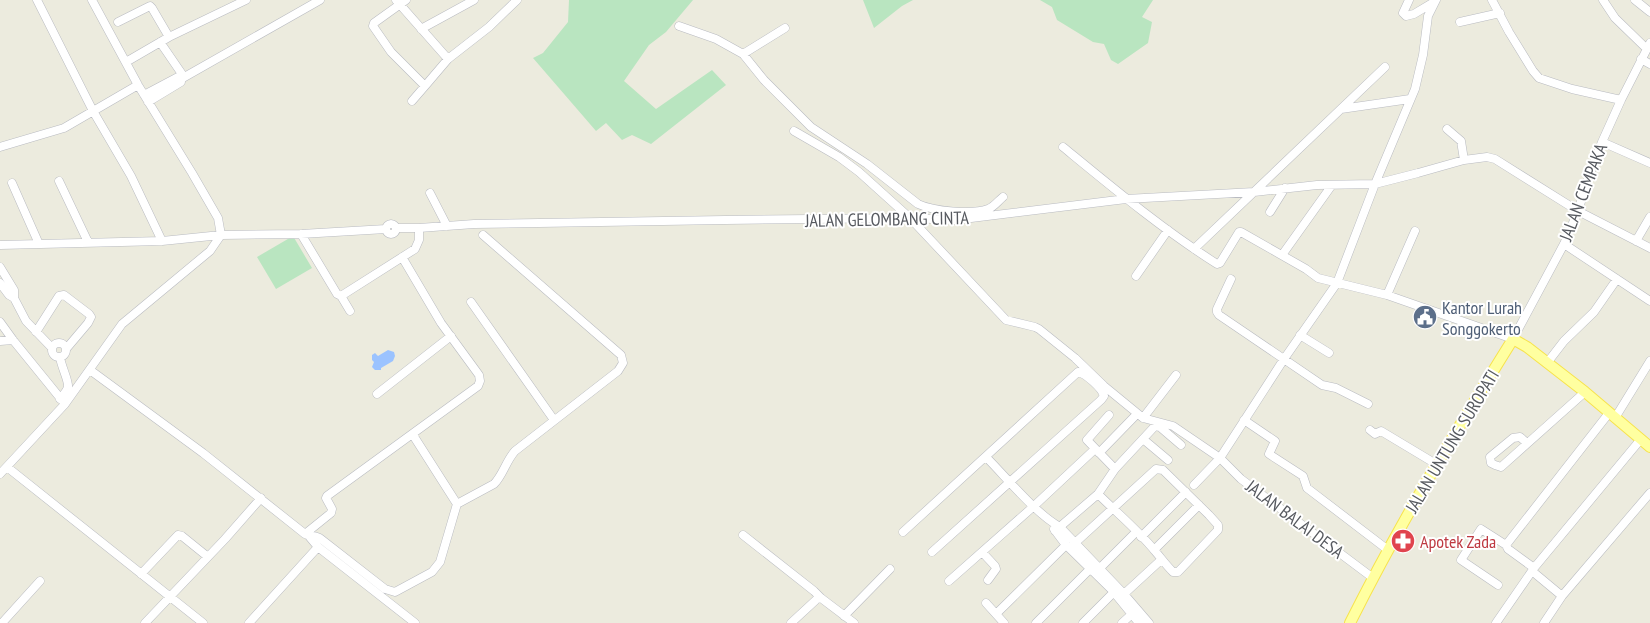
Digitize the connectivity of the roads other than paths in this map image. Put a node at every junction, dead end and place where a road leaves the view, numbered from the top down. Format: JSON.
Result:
{"nodes":[{"id":1,"x":37,"y":0,"type":"edge"},
{"id":2,"x":92,"y":0,"type":"edge"},
{"id":3,"x":246,"y":0,"type":"edge"},
{"id":4,"x":474,"y":0,"type":"edge"},
{"id":5,"x":503,"y":0,"type":"edge"},
{"id":6,"x":517,"y":0,"type":"edge"},
{"id":7,"x":1409,"y":0,"type":"edge"},
{"id":8,"x":1492,"y":0,"type":"edge"},
{"id":9,"x":1602,"y":0,"type":"edge"},
{"id":10,"x":1635,"y":0,"type":"edge"},
{"id":11,"x":319,"y":1,"type":"edge"},
{"id":12,"x":1435,"y":1,"type":"edge"},
{"id":13,"x":400,"y":2,"type":"edge"},
{"id":14,"x":510,"y":6,"type":"junction"},
{"id":15,"x":1650,"y":12,"type":"edge"},
{"id":16,"x":1500,"y":14,"type":"junction"},
{"id":17,"x":118,"y":22,"type":"dead end"},
{"id":18,"x":1460,"y":22,"type":"dead end"},
{"id":19,"x":679,"y":26,"type":"dead end"},
{"id":20,"x":785,"y":28,"type":"dead end"},
{"id":21,"x":421,"y":29,"type":"junction"},
{"id":22,"x":169,"y":37,"type":"junction"},
{"id":23,"x":160,"y":42,"type":"junction"},
{"id":24,"x":1648,"y":46,"type":"edge"},
{"id":25,"x":743,"y":54,"type":"junction"},
{"id":26,"x":448,"y":58,"type":"junction"},
{"id":27,"x":1641,"y":58,"type":"junction"},
{"id":28,"x":126,"y":62,"type":"junction"},
{"id":29,"x":1650,"y":64,"type":"edge"},
{"id":30,"x":1385,"y":67,"type":"dead end"},
{"id":31,"x":183,"y":78,"type":"junction"},
{"id":32,"x":138,"y":85,"type":"junction"},
{"id":33,"x":425,"y":86,"type":"junction"},
{"id":34,"x":146,"y":99,"type":"junction"},
{"id":35,"x":1410,"y":99,"type":"junction"},
{"id":36,"x":1621,"y":100,"type":"junction"},
{"id":37,"x":412,"y":101,"type":"dead end"},
{"id":38,"x":1341,"y":109,"type":"junction"},
{"id":39,"x":93,"y":111,"type":"junction"},
{"id":40,"x":1447,"y":129,"type":"dead end"},
{"id":41,"x":794,"y":131,"type":"dead end"},
{"id":42,"x":1602,"y":142,"type":"junction"},
{"id":43,"x":1063,"y":146,"type":"dead end"},
{"id":44,"x":0,"y":147,"type":"edge"},
{"id":45,"x":1464,"y":160,"type":"junction"},
{"id":46,"x":1650,"y":163,"type":"edge"},
{"id":47,"x":59,"y":181,"type":"dead end"},
{"id":48,"x":12,"y":183,"type":"dead end"},
{"id":49,"x":1375,"y":184,"type":"junction"},
{"id":50,"x":1332,"y":185,"type":"junction"},
{"id":51,"x":1285,"y":188,"type":"junction"},
{"id":52,"x":1254,"y":192,"type":"junction"},
{"id":53,"x":430,"y":193,"type":"dead end"},
{"id":54,"x":1003,"y":197,"type":"dead end"},
{"id":55,"x":1126,"y":199,"type":"junction"},
{"id":56,"x":1270,"y":212,"type":"dead end"},
{"id":57,"x":1578,"y":212,"type":"junction"},
{"id":58,"x":1650,"y":217,"type":"edge"},
{"id":59,"x":910,"y":218,"type":"junction"},
{"id":60,"x":447,"y":226,"type":"junction"},
{"id":61,"x":419,"y":228,"type":"junction"},
{"id":62,"x":1168,"y":230,"type":"junction"},
{"id":63,"x":1415,"y":231,"type":"dead end"},
{"id":64,"x":301,"y":234,"type":"junction"},
{"id":65,"x":221,"y":235,"type":"junction"},
{"id":66,"x":483,"y":235,"type":"dead end"},
{"id":67,"x":162,"y":241,"type":"junction"},
{"id":68,"x":1636,"y":241,"type":"junction"},
{"id":69,"x":88,"y":242,"type":"junction"},
{"id":70,"x":39,"y":244,"type":"junction"},
{"id":71,"x":1564,"y":244,"type":"junction"},
{"id":72,"x":0,"y":245,"type":"edge"},
{"id":73,"x":1650,"y":248,"type":"edge"},
{"id":74,"x":1194,"y":249,"type":"junction"},
{"id":75,"x":1282,"y":255,"type":"junction"},
{"id":76,"x":402,"y":257,"type":"junction"},
{"id":77,"x":0,"y":267,"type":"edge"},
{"id":78,"x":1136,"y":276,"type":"dead end"},
{"id":79,"x":1231,"y":279,"type":"dead end"},
{"id":80,"x":1617,"y":279,"type":"junction"},
{"id":81,"x":0,"y":283,"type":"edge"},
{"id":82,"x":1337,"y":284,"type":"junction"},
{"id":83,"x":1387,"y":295,"type":"junction"},
{"id":84,"x":341,"y":296,"type":"junction"},
{"id":85,"x":14,"y":298,"type":"junction"},
{"id":86,"x":1650,"y":301,"type":"edge"},
{"id":87,"x":471,"y":302,"type":"dead end"},
{"id":88,"x":350,"y":311,"type":"dead end"},
{"id":89,"x":0,"y":322,"type":"edge"},
{"id":90,"x":36,"y":332,"type":"junction"},
{"id":91,"x":1300,"y":335,"type":"junction"},
{"id":92,"x":451,"y":336,"type":"junction"},
{"id":93,"x":1513,"y":339,"type":"junction"},
{"id":94,"x":13,"y":340,"type":"junction"},
{"id":95,"x":0,"y":341,"type":"edge"},
{"id":96,"x":52,"y":348,"type":"junction"},
{"id":97,"x":66,"y":349,"type":"junction"},
{"id":98,"x":1329,"y":353,"type":"dead end"},
{"id":99,"x":60,"y":357,"type":"junction"},
{"id":100,"x":1284,"y":359,"type":"junction"},
{"id":101,"x":1650,"y":361,"type":"edge"},
{"id":102,"x":1547,"y":363,"type":"junction"},
{"id":103,"x":90,"y":370,"type":"junction"},
{"id":104,"x":1176,"y":375,"type":"dead end"},
{"id":105,"x":1585,"y":392,"type":"junction"},
{"id":106,"x":376,"y":394,"type":"dead end"},
{"id":107,"x":63,"y":401,"type":"junction"},
{"id":108,"x":1368,"y":404,"type":"dead end"},
{"id":109,"x":1109,"y":415,"type":"dead end"},
{"id":110,"x":1612,"y":415,"type":"junction"},
{"id":111,"x":1134,"y":417,"type":"dead end"},
{"id":112,"x":1143,"y":418,"type":"junction"},
{"id":113,"x":554,"y":420,"type":"junction"},
{"id":114,"x":1244,"y":420,"type":"junction"},
{"id":115,"x":1370,"y":430,"type":"dead end"},
{"id":116,"x":413,"y":434,"type":"junction"},
{"id":117,"x":1144,"y":438,"type":"junction"},
{"id":118,"x":1641,"y":439,"type":"junction"},
{"id":119,"x":1527,"y":443,"type":"junction"},
{"id":120,"x":1181,"y":445,"type":"dead end"},
{"id":121,"x":1650,"y":447,"type":"edge"},
{"id":122,"x":1097,"y":451,"type":"junction"},
{"id":123,"x":986,"y":457,"type":"junction"},
{"id":124,"x":1220,"y":458,"type":"junction"},
{"id":125,"x":1168,"y":460,"type":"dead end"},
{"id":126,"x":1436,"y":464,"type":"junction"},
{"id":127,"x":7,"y":467,"type":"junction"},
{"id":128,"x":1116,"y":469,"type":"junction"},
{"id":129,"x":0,"y":474,"type":"edge"},
{"id":130,"x":1011,"y":482,"type":"junction"},
{"id":131,"x":1194,"y":486,"type":"dead end"},
{"id":132,"x":1186,"y":492,"type":"junction"},
{"id":133,"x":1650,"y":493,"type":"edge"},
{"id":134,"x":1098,"y":494,"type":"junction"},
{"id":135,"x":261,"y":498,"type":"junction"},
{"id":136,"x":457,"y":504,"type":"junction"},
{"id":137,"x":1199,"y":505,"type":"junction"},
{"id":138,"x":1034,"y":506,"type":"junction"},
{"id":139,"x":1113,"y":509,"type":"junction"},
{"id":140,"x":1057,"y":529,"type":"junction"},
{"id":141,"x":903,"y":532,"type":"dead end"},
{"id":142,"x":306,"y":534,"type":"junction"},
{"id":143,"x":1139,"y":534,"type":"junction"},
{"id":144,"x":743,"y":535,"type":"dead end"},
{"id":145,"x":1070,"y":545,"type":"junction"},
{"id":146,"x":1506,"y":545,"type":"junction"},
{"id":147,"x":318,"y":547,"type":"junction"},
{"id":148,"x":1154,"y":550,"type":"junction"},
{"id":149,"x":1388,"y":550,"type":"junction"},
{"id":150,"x":932,"y":552,"type":"dead end"},
{"id":151,"x":982,"y":552,"type":"junction"},
{"id":152,"x":208,"y":557,"type":"junction"},
{"id":153,"x":1161,"y":560,"type":"junction"},
{"id":154,"x":1095,"y":568,"type":"junction"},
{"id":155,"x":890,"y":569,"type":"dead end"},
{"id":156,"x":1533,"y":569,"type":"junction"},
{"id":157,"x":142,"y":574,"type":"junction"},
{"id":158,"x":1373,"y":578,"type":"junction"},
{"id":159,"x":988,"y":580,"type":"dead end"},
{"id":160,"x":40,"y":581,"type":"dead end"},
{"id":161,"x":948,"y":581,"type":"dead end"},
{"id":162,"x":1498,"y":585,"type":"dead end"},
{"id":163,"x":1114,"y":592,"type":"junction"},
{"id":164,"x":1124,"y":594,"type":"junction"},
{"id":165,"x":170,"y":596,"type":"junction"},
{"id":166,"x":1562,"y":596,"type":"junction"},
{"id":167,"x":822,"y":599,"type":"junction"},
{"id":168,"x":986,"y":603,"type":"dead end"},
{"id":169,"x":996,"y":614,"type":"junction"},
{"id":170,"x":1135,"y":614,"type":"junction"},
{"id":171,"x":844,"y":616,"type":"junction"},
{"id":172,"x":2,"y":623,"type":"edge"},
{"id":173,"x":145,"y":623,"type":"edge"},
{"id":174,"x":204,"y":623,"type":"edge"},
{"id":175,"x":249,"y":623,"type":"edge"},
{"id":176,"x":415,"y":623,"type":"edge"},
{"id":177,"x":791,"y":623,"type":"edge"},
{"id":178,"x":854,"y":623,"type":"edge"},
{"id":179,"x":1004,"y":623,"type":"edge"},
{"id":180,"x":1036,"y":623,"type":"edge"},
{"id":181,"x":1084,"y":623,"type":"edge"},
{"id":182,"x":1122,"y":623,"type":"edge"},
{"id":183,"x":1140,"y":623,"type":"edge"},
{"id":184,"x":1149,"y":623,"type":"edge"},
{"id":185,"x":1350,"y":623,"type":"edge"},
{"id":186,"x":1496,"y":623,"type":"edge"},
{"id":187,"x":1544,"y":623,"type":"edge"}],
"edges":[{"from":1,"to":39,"type":"street"},
{"from":2,"to":28,"type":"street"},
{"from":3,"to":22,"type":"street"},
{"from":4,"to":21,"type":"street"},
{"from":5,"to":14,"type":"street"},
{"from":6,"to":14,"type":"street"},
{"from":7,"to":12,"type":"street"},
{"from":8,"to":16,"type":"street"},
{"from":9,"to":24,"type":"street"},
{"from":10,"to":15,"type":"street"},
{"from":11,"to":31,"type":"street"},
{"from":12,"to":35,"type":"street"},
{"from":13,"to":21,"type":"street"},
{"from":13,"to":33,"type":"street"},
{"from":14,"to":26,"type":"street"},
{"from":16,"to":18,"type":"street"},
{"from":16,"to":36,"type":"street"},
{"from":17,"to":22,"type":"street"},
{"from":19,"to":25,"type":"street"},
{"from":20,"to":25,"type":"street"},
{"from":21,"to":26,"type":"street"},
{"from":22,"to":23,"type":"street"},
{"from":23,"to":28,"type":"street"},
{"from":23,"to":31,"type":"street"},
{"from":24,"to":27,"type":"street","name":"JALAN CEMPAKA"},
{"from":25,"to":54,"type":"street"},
{"from":26,"to":33,"type":"street"},
{"from":27,"to":29,"type":"street"},
{"from":27,"to":36,"type":"street","name":"JALAN CEMPAKA"},
{"from":28,"to":32,"type":"street"},
{"from":30,"to":38,"type":"street"},
{"from":31,"to":34,"type":"street"},
{"from":32,"to":34,"type":"street"},
{"from":32,"to":39,"type":"street"},
{"from":33,"to":37,"type":"street"},
{"from":34,"to":65,"type":"street"},
{"from":35,"to":38,"type":"street"},
{"from":35,"to":49,"type":"street"},
{"from":36,"to":42,"type":"street","name":"JALAN CEMPAKA"},
{"from":38,"to":52,"type":"street"},
{"from":39,"to":44,"type":"street"},
{"from":39,"to":67,"type":"street"},
{"from":40,"to":45,"type":"street"},
{"from":41,"to":59,"type":"street"},
{"from":42,"to":46,"type":"street"},
{"from":42,"to":57,"type":"street","name":"JALAN CEMPAKA"},
{"from":43,"to":55,"type":"street"},
{"from":45,"to":49,"type":"street","name":"JALAN GELOMBANG CINTA"},
{"from":45,"to":57,"type":"street","name":"JALAN GELOMBANG CINTA"},
{"from":47,"to":69,"type":"street"},
{"from":48,"to":70,"type":"street"},
{"from":49,"to":50,"type":"street","name":"JALAN GELOMBANG CINTA"},
{"from":49,"to":82,"type":"street"},
{"from":50,"to":51,"type":"street","name":"JALAN GELOMBANG CINTA"},
{"from":50,"to":75,"type":"street"},
{"from":51,"to":52,"type":"street","name":"JALAN GELOMBANG CINTA"},
{"from":51,"to":56,"type":"street"},
{"from":52,"to":55,"type":"street","name":"JALAN GELOMBANG CINTA"},
{"from":52,"to":74,"type":"street"},
{"from":53,"to":60,"type":"street"},
{"from":55,"to":59,"type":"street","name":"JALAN GELOMBANG CINTA"},
{"from":55,"to":62,"type":"street"},
{"from":57,"to":68,"type":"street","name":"JALAN GELOMBANG CINTA"},
{"from":57,"to":71,"type":"street","name":"JALAN CEMPAKA"},
{"from":58,"to":68,"type":"street"},
{"from":59,"to":60,"type":"street","name":"JALAN GELOMBANG CINTA"},
{"from":59,"to":112,"type":"street"},
{"from":60,"to":61,"type":"street","name":"JALAN GELOMBANG CINTA"},
{"from":61,"to":64,"type":"street","name":"JALAN GELOMBANG CINTA"},
{"from":61,"to":76,"type":"street"},
{"from":62,"to":74,"type":"street"},
{"from":62,"to":78,"type":"street"},
{"from":63,"to":83,"type":"street"},
{"from":64,"to":65,"type":"street"},
{"from":64,"to":84,"type":"street"},
{"from":65,"to":67,"type":"street"},
{"from":65,"to":103,"type":"street"},
{"from":66,"to":113,"type":"street"},
{"from":67,"to":69,"type":"street"},
{"from":68,"to":73,"type":"street","name":"JALAN GELOMBANG CINTA"},
{"from":69,"to":70,"type":"street"},
{"from":70,"to":72,"type":"street"},
{"from":71,"to":80,"type":"street"},
{"from":71,"to":93,"type":"street","name":"JALAN CEMPAKA"},
{"from":74,"to":75,"type":"street"},
{"from":75,"to":82,"type":"street"},
{"from":76,"to":84,"type":"street"},
{"from":76,"to":92,"type":"street"},
{"from":77,"to":85,"type":"street"},
{"from":79,"to":100,"type":"street"},
{"from":80,"to":86,"type":"street"},
{"from":80,"to":102,"type":"street"},
{"from":81,"to":85,"type":"street"},
{"from":82,"to":83,"type":"street"},
{"from":82,"to":91,"type":"street"},
{"from":83,"to":93,"type":"street"},
{"from":84,"to":88,"type":"street"},
{"from":85,"to":90,"type":"street"},
{"from":87,"to":113,"type":"street"},
{"from":89,"to":94,"type":"street"},
{"from":90,"to":96,"type":"street"},
{"from":90,"to":97,"type":"street"},
{"from":91,"to":98,"type":"street"},
{"from":91,"to":100,"type":"street"},
{"from":92,"to":106,"type":"street"},
{"from":92,"to":116,"type":"street"},
{"from":93,"to":102,"type":"main road"},
{"from":93,"to":126,"type":"main road","name":"JALAN UNTUNG SUROPATI"},
{"from":94,"to":95,"type":"street"},
{"from":94,"to":107,"type":"street"},
{"from":96,"to":97,"type":"street"},
{"from":96,"to":99,"type":"street"},
{"from":97,"to":99,"type":"street"},
{"from":99,"to":107,"type":"street"},
{"from":100,"to":108,"type":"street"},
{"from":100,"to":114,"type":"street"},
{"from":101,"to":110,"type":"street"},
{"from":102,"to":105,"type":"main road"},
{"from":103,"to":107,"type":"street"},
{"from":103,"to":135,"type":"street"},
{"from":104,"to":112,"type":"street"},
{"from":105,"to":110,"type":"main road"},
{"from":105,"to":119,"type":"street"},
{"from":107,"to":127,"type":"street"},
{"from":109,"to":122,"type":"street"},
{"from":110,"to":118,"type":"main road"},
{"from":110,"to":146,"type":"street"},
{"from":111,"to":122,"type":"street"},
{"from":112,"to":124,"type":"street","name":"JALAN BALAI DESA"},
{"from":113,"to":136,"type":"street"},
{"from":114,"to":124,"type":"street"},
{"from":114,"to":149,"type":"street"},
{"from":115,"to":126,"type":"street"},
{"from":116,"to":136,"type":"street"},
{"from":116,"to":142,"type":"street"},
{"from":117,"to":120,"type":"street"},
{"from":117,"to":125,"type":"street"},
{"from":117,"to":128,"type":"street"},
{"from":118,"to":121,"type":"main road"},
{"from":118,"to":156,"type":"street"},
{"from":119,"to":119,"type":"street"},
{"from":122,"to":128,"type":"street"},
{"from":122,"to":138,"type":"street"},
{"from":123,"to":130,"type":"street"},
{"from":123,"to":130,"type":"street"},
{"from":123,"to":141,"type":"street"},
{"from":124,"to":131,"type":"street"},
{"from":124,"to":158,"type":"street","name":"JALAN BALAI DESA"},
{"from":126,"to":149,"type":"main road","name":"JALAN UNTUNG SUROPATI"},
{"from":127,"to":129,"type":"street"},
{"from":127,"to":157,"type":"street"},
{"from":128,"to":134,"type":"street"},
{"from":130,"to":138,"type":"street"},
{"from":130,"to":150,"type":"street"},
{"from":132,"to":137,"type":"street"},
{"from":132,"to":139,"type":"street"},
{"from":132,"to":143,"type":"street"},
{"from":133,"to":166,"type":"street"},
{"from":134,"to":139,"type":"street"},
{"from":134,"to":140,"type":"street"},
{"from":135,"to":142,"type":"street"},
{"from":135,"to":152,"type":"street"},
{"from":136,"to":142,"type":"street"},
{"from":137,"to":148,"type":"street"},
{"from":137,"to":153,"type":"street"},
{"from":138,"to":140,"type":"street"},
{"from":138,"to":151,"type":"street"},
{"from":139,"to":143,"type":"street"},
{"from":139,"to":145,"type":"street"},
{"from":140,"to":145,"type":"street"},
{"from":142,"to":147,"type":"street"},
{"from":143,"to":148,"type":"street"},
{"from":143,"to":154,"type":"street"},
{"from":144,"to":167,"type":"street"},
{"from":145,"to":154,"type":"street"},
{"from":145,"to":169,"type":"street"},
{"from":146,"to":156,"type":"street"},
{"from":146,"to":162,"type":"street"},
{"from":147,"to":175,"type":"street"},
{"from":147,"to":176,"type":"street"},
{"from":148,"to":153,"type":"street"},
{"from":149,"to":158,"type":"main road","name":"JALAN UNTUNG SUROPATI"},
{"from":151,"to":159,"type":"street"},
{"from":151,"to":161,"type":"street"},
{"from":152,"to":157,"type":"street"},
{"from":152,"to":165,"type":"street"},
{"from":153,"to":164,"type":"street"},
{"from":154,"to":163,"type":"street"},
{"from":154,"to":164,"type":"street"},
{"from":154,"to":180,"type":"street"},
{"from":155,"to":171,"type":"street"},
{"from":156,"to":166,"type":"street"},
{"from":156,"to":186,"type":"street"},
{"from":157,"to":165,"type":"street"},
{"from":158,"to":185,"type":"main road","name":"JALAN UNTUNG SUROPATI"},
{"from":160,"to":172,"type":"street"},
{"from":163,"to":170,"type":"street"},
{"from":163,"to":181,"type":"street"},
{"from":164,"to":170,"type":"street"},
{"from":165,"to":173,"type":"street"},
{"from":165,"to":174,"type":"street"},
{"from":166,"to":187,"type":"street"},
{"from":167,"to":171,"type":"street"},
{"from":167,"to":177,"type":"street"},
{"from":168,"to":169,"type":"street"},
{"from":169,"to":179,"type":"street"},
{"from":170,"to":182,"type":"street"},
{"from":170,"to":183,"type":"street"},
{"from":170,"to":184,"type":"street"},
{"from":171,"to":178,"type":"street"}]}
